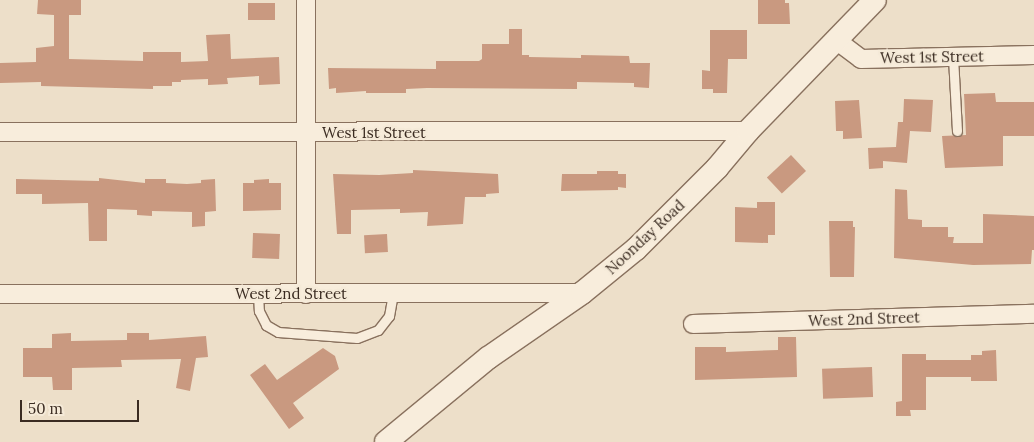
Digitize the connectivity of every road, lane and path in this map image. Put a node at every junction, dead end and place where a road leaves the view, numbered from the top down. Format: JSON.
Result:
{"nodes":[{"id":1,"x":306,"y":0,"type":"edge"},
{"id":2,"x":875,"y":0,"type":"edge"},
{"id":3,"x":836,"y":40,"type":"junction"},
{"id":4,"x":1034,"y":55,"type":"edge"},
{"id":5,"x":953,"y":57,"type":"junction"},
{"id":6,"x":748,"y":131,"type":"junction"},
{"id":7,"x":957,"y":131,"type":"dead end"},
{"id":8,"x":0,"y":132,"type":"edge"},
{"id":9,"x":306,"y":133,"type":"junction"},
{"id":10,"x":582,"y":293,"type":"junction"},
{"id":11,"x":0,"y":294,"type":"edge"},
{"id":12,"x":258,"y":294,"type":"junction"},
{"id":13,"x":306,"y":294,"type":"junction"},
{"id":14,"x":393,"y":294,"type":"junction"},
{"id":15,"x":1034,"y":314,"type":"edge"},
{"id":16,"x":694,"y":324,"type":"dead end"},
{"id":17,"x":386,"y":442,"type":"edge"}],
"edges":[{"from":1,"to":9,"type":"street"},
{"from":2,"to":3,"type":"street","name":"Noonday Road"},
{"from":3,"to":5,"type":"street","name":"West 1st Street"},
{"from":3,"to":6,"type":"street","name":"Noonday Road"},
{"from":4,"to":5,"type":"street","name":"West 1st Street"},
{"from":5,"to":7,"type":"lane"},
{"from":6,"to":9,"type":"street","name":"West 1st Street"},
{"from":6,"to":10,"type":"street","name":"Noonday Road"},
{"from":8,"to":9,"type":"street","name":"West 1st Street"},
{"from":9,"to":13,"type":"street"},
{"from":10,"to":14,"type":"street","name":"West 2nd Street"},
{"from":10,"to":17,"type":"street","name":"Noonday Road"},
{"from":11,"to":12,"type":"street","name":"West 2nd Street"},
{"from":12,"to":13,"type":"street","name":"West 2nd Street"},
{"from":12,"to":14,"type":"lane"},
{"from":13,"to":14,"type":"street","name":"West 2nd Street"},
{"from":15,"to":16,"type":"street","name":"West 2nd Street"}]}
